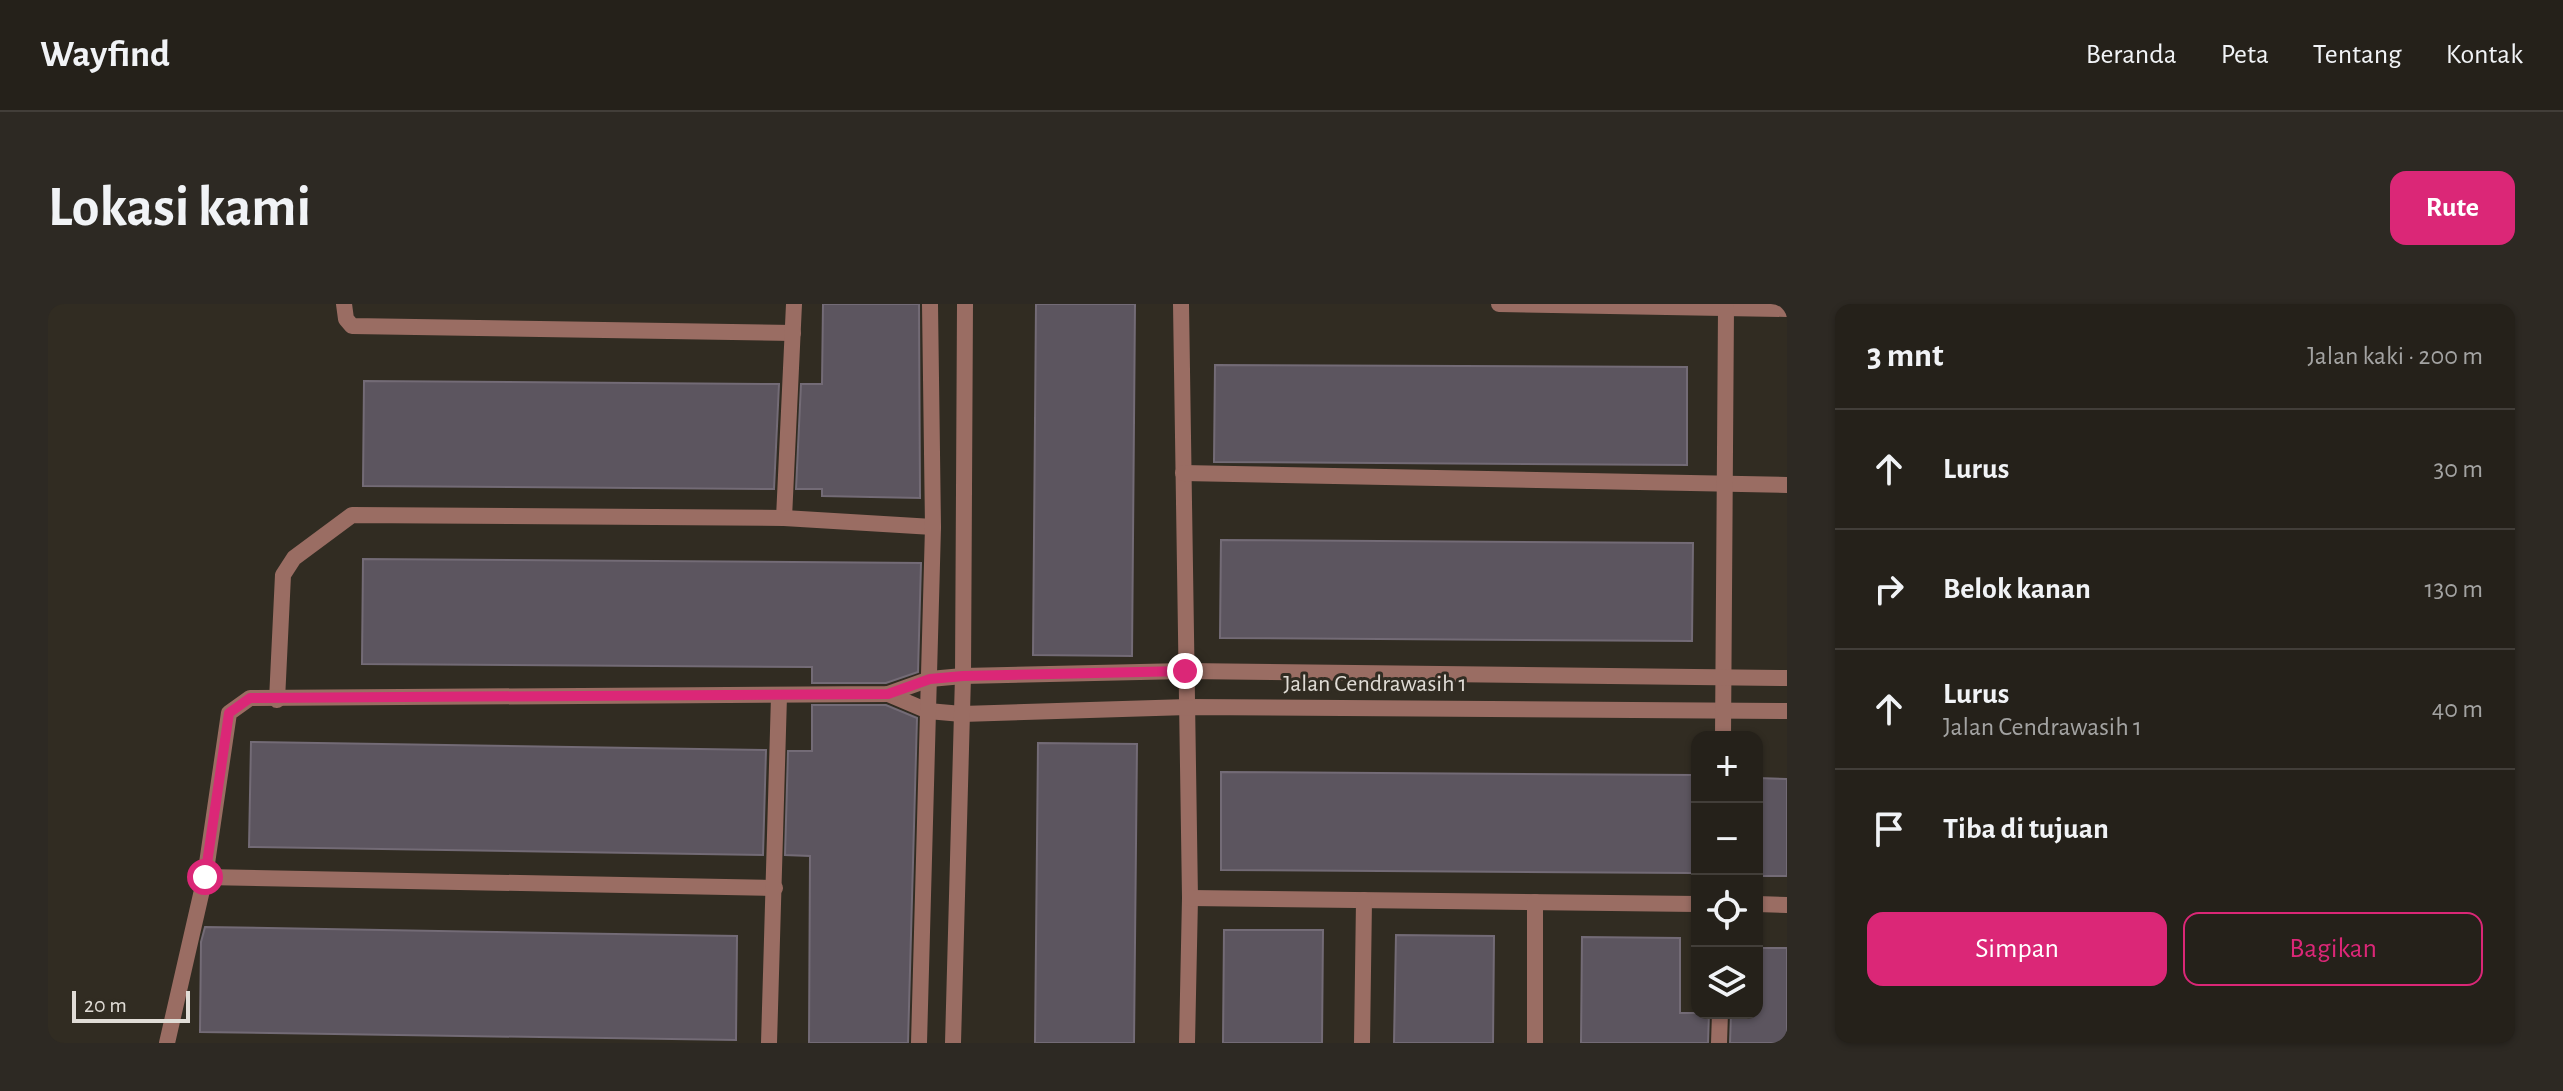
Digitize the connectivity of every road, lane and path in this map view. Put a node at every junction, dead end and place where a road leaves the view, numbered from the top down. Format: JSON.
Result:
{"nodes":[{"id":1,"x":344,"y":304,"type":"edge"},
{"id":2,"x":794,"y":304,"type":"edge"},
{"id":3,"x":930,"y":304,"type":"edge"},
{"id":4,"x":965,"y":304,"type":"edge"},
{"id":5,"x":1181,"y":304,"type":"edge"},
{"id":6,"x":1499,"y":304,"type":"edge"},
{"id":7,"x":1549,"y":304,"type":"edge"},
{"id":8,"x":1726,"y":308,"type":"junction"},
{"id":9,"x":1787,"y":309,"type":"edge"},
{"id":10,"x":793,"y":333,"type":"junction"},
{"id":11,"x":1183,"y":473,"type":"junction"},
{"id":12,"x":1723,"y":483,"type":"junction"},
{"id":13,"x":1787,"y":485,"type":"edge"},
{"id":14,"x":784,"y":518,"type":"junction"},
{"id":15,"x":933,"y":527,"type":"junction"},
{"id":16,"x":1185,"y":671,"type":"junction"},
{"id":17,"x":963,"y":676,"type":"junction"},
{"id":18,"x":1722,"y":678,"type":"junction"},
{"id":19,"x":1787,"y":678,"type":"edge"},
{"id":20,"x":930,"y":679,"type":"junction"},
{"id":21,"x":888,"y":694,"type":"junction"},
{"id":22,"x":779,"y":696,"type":"junction"},
{"id":23,"x":277,"y":700,"type":"junction"},
{"id":24,"x":1188,"y":707,"type":"junction"},
{"id":25,"x":1723,"y":710,"type":"junction"},
{"id":26,"x":928,"y":711,"type":"junction"},
{"id":27,"x":1787,"y":711,"type":"edge"},
{"id":28,"x":962,"y":714,"type":"junction"},
{"id":29,"x":1723,"y":731,"type":"edge"},
{"id":30,"x":205,"y":877,"type":"junction"},
{"id":31,"x":775,"y":888,"type":"junction"},
{"id":32,"x":1190,"y":898,"type":"junction"},
{"id":33,"x":1364,"y":900,"type":"junction"},
{"id":34,"x":1535,"y":902,"type":"junction"},
{"id":35,"x":1691,"y":904,"type":"edge"},
{"id":36,"x":1763,"y":904,"type":"edge"},
{"id":37,"x":1787,"y":905,"type":"edge"},
{"id":38,"x":1720,"y":1019,"type":"edge"},
{"id":39,"x":167,"y":1043,"type":"edge"},
{"id":40,"x":769,"y":1043,"type":"edge"},
{"id":41,"x":919,"y":1043,"type":"edge"},
{"id":42,"x":953,"y":1043,"type":"edge"},
{"id":43,"x":1187,"y":1043,"type":"edge"},
{"id":44,"x":1362,"y":1043,"type":"edge"},
{"id":45,"x":1535,"y":1043,"type":"edge"},
{"id":46,"x":1719,"y":1043,"type":"edge"}],
"edges":[{"from":1,"to":10,"type":"street"},
{"from":2,"to":10,"type":"street"},
{"from":3,"to":15,"type":"street"},
{"from":4,"to":17,"type":"street"},
{"from":5,"to":11,"type":"street"},
{"from":6,"to":7,"type":"street"},
{"from":7,"to":8,"type":"street"},
{"from":8,"to":9,"type":"street"},
{"from":8,"to":12,"type":"street"},
{"from":10,"to":14,"type":"street"},
{"from":11,"to":12,"type":"street"},
{"from":11,"to":16,"type":"street"},
{"from":12,"to":13,"type":"street"},
{"from":12,"to":18,"type":"street"},
{"from":14,"to":15,"type":"street"},
{"from":14,"to":23,"type":"street"},
{"from":15,"to":20,"type":"street"},
{"from":16,"to":17,"type":"street","name":"Jalan Cendrawasih 1"},
{"from":16,"to":18,"type":"street","name":"Jalan Cendrawasih 1"},
{"from":16,"to":24,"type":"street"},
{"from":17,"to":20,"type":"street","name":"Jalan Cendrawasih 1"},
{"from":17,"to":28,"type":"street"},
{"from":18,"to":19,"type":"street","name":"Jalan Cendrawasih 1"},
{"from":18,"to":25,"type":"street"},
{"from":20,"to":21,"type":"street","name":"Jalan Cendrawasih 1"},
{"from":20,"to":26,"type":"street"},
{"from":21,"to":22,"type":"street"},
{"from":21,"to":26,"type":"street","name":"Jalan Cendrawasih 1"},
{"from":22,"to":23,"type":"street"},
{"from":22,"to":31,"type":"street"},
{"from":23,"to":30,"type":"street"},
{"from":24,"to":25,"type":"street","name":"Jalan Cendrawasih 1"},
{"from":24,"to":28,"type":"street","name":"Jalan Cendrawasih 1"},
{"from":24,"to":32,"type":"street"},
{"from":25,"to":27,"type":"street","name":"Jalan Cendrawasih 1"},
{"from":25,"to":29,"type":"street"},
{"from":26,"to":28,"type":"street","name":"Jalan Cendrawasih 1"},
{"from":26,"to":41,"type":"street"},
{"from":28,"to":42,"type":"street"},
{"from":30,"to":31,"type":"street"},
{"from":30,"to":39,"type":"street"},
{"from":31,"to":40,"type":"street"},
{"from":32,"to":33,"type":"street"},
{"from":32,"to":43,"type":"street"},
{"from":33,"to":34,"type":"street"},
{"from":33,"to":44,"type":"street"},
{"from":34,"to":35,"type":"street"},
{"from":34,"to":45,"type":"street"},
{"from":36,"to":37,"type":"street"},
{"from":38,"to":46,"type":"street"}]}
